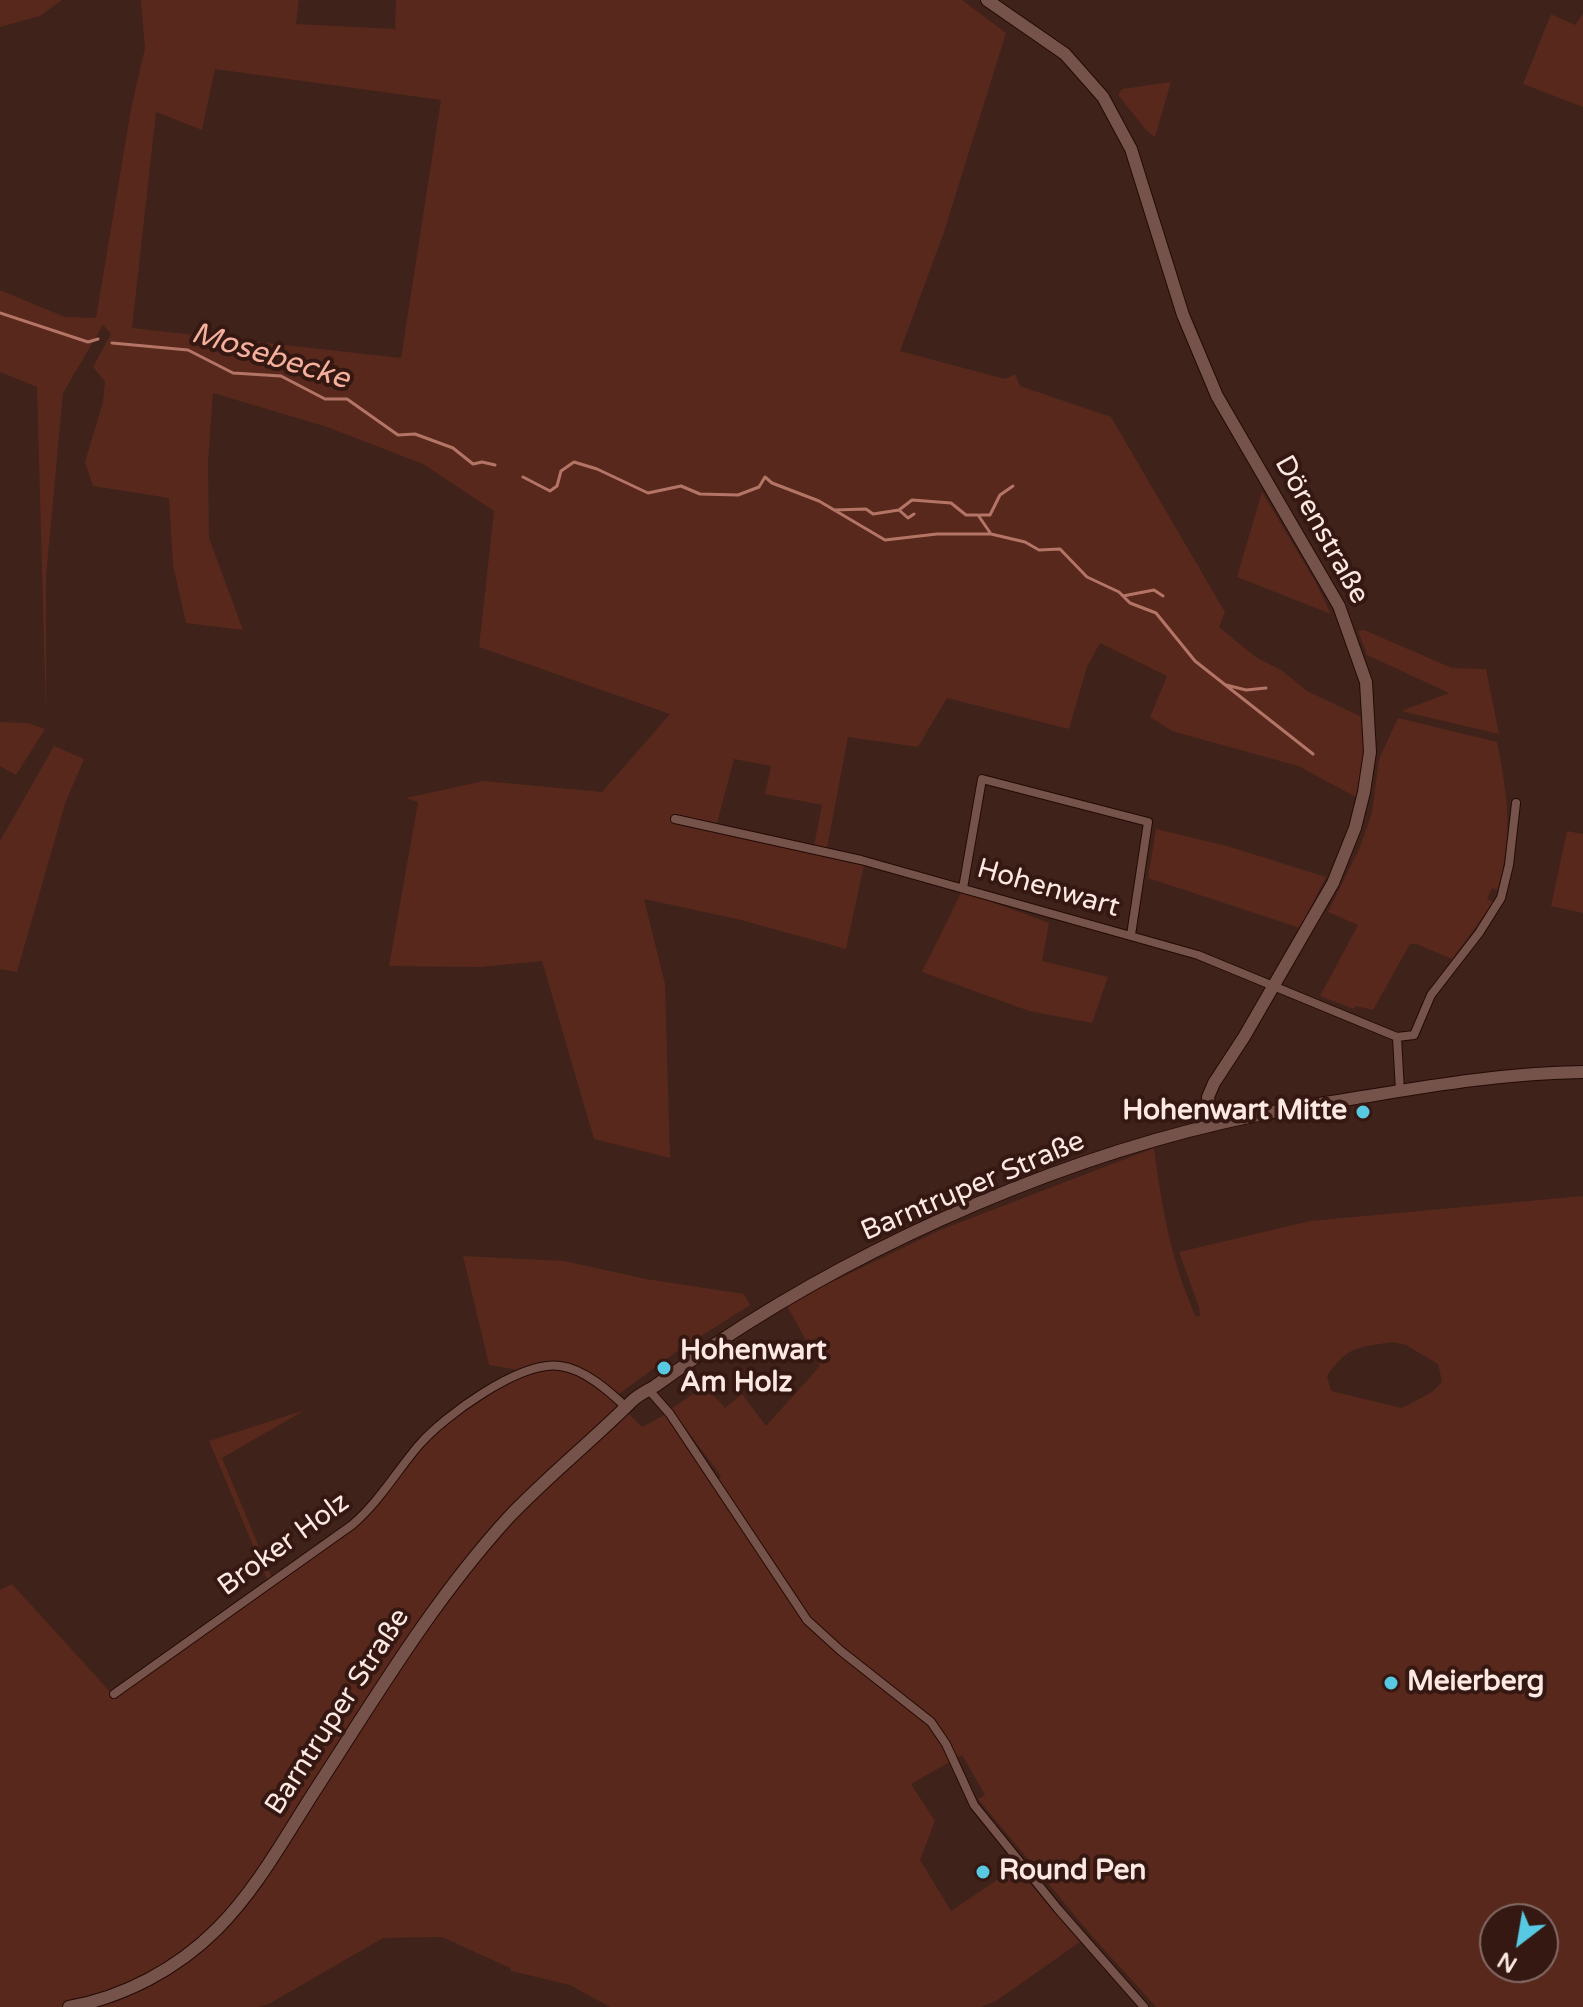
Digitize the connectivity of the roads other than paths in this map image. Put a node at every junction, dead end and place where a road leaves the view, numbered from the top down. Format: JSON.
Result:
{"nodes":[{"id":1,"x":987,"y":0,"type":"edge"},
{"id":2,"x":1516,"y":803,"type":"dead end"},
{"id":3,"x":675,"y":819,"type":"dead end"},
{"id":4,"x":963,"y":888,"type":"junction"},
{"id":5,"x":1131,"y":935,"type":"junction"},
{"id":6,"x":1274,"y":987,"type":"junction"},
{"id":7,"x":1397,"y":1037,"type":"junction"},
{"id":8,"x":1583,"y":1072,"type":"edge"},
{"id":9,"x":1400,"y":1091,"type":"junction"},
{"id":10,"x":1210,"y":1126,"type":"junction"},
{"id":11,"x":649,"y":1390,"type":"junction"},
{"id":12,"x":627,"y":1408,"type":"junction"},
{"id":13,"x":114,"y":1694,"type":"dead end"},
{"id":14,"x":69,"y":2007,"type":"edge"},
{"id":15,"x":1144,"y":2007,"type":"edge"}],
"edges":[{"from":1,"to":6,"type":"main road","name":"Dörenstraße"},
{"from":2,"to":7,"type":"street"},
{"from":3,"to":4,"type":"street","name":"Hohenwart"},
{"from":4,"to":5,"type":"street","name":"Hohenwart"},
{"from":4,"to":5,"type":"street"},
{"from":5,"to":6,"type":"street","name":"Hohenwart"},
{"from":6,"to":7,"type":"street","name":"Hohenwart"},
{"from":6,"to":10,"type":"main road","name":"Dörenstraße"},
{"from":7,"to":9,"type":"street"},
{"from":8,"to":9,"type":"main road","name":"Barntruper Straße"},
{"from":9,"to":10,"type":"main road","name":"Barntruper Straße"},
{"from":10,"to":11,"type":"main road","name":"Barntruper Straße"},
{"from":11,"to":12,"type":"main road","name":"Barntruper Straße"},
{"from":11,"to":15,"type":"street"},
{"from":12,"to":13,"type":"street","name":"Broker Holz"},
{"from":12,"to":14,"type":"main road","name":"Barntruper Straße"}]}
